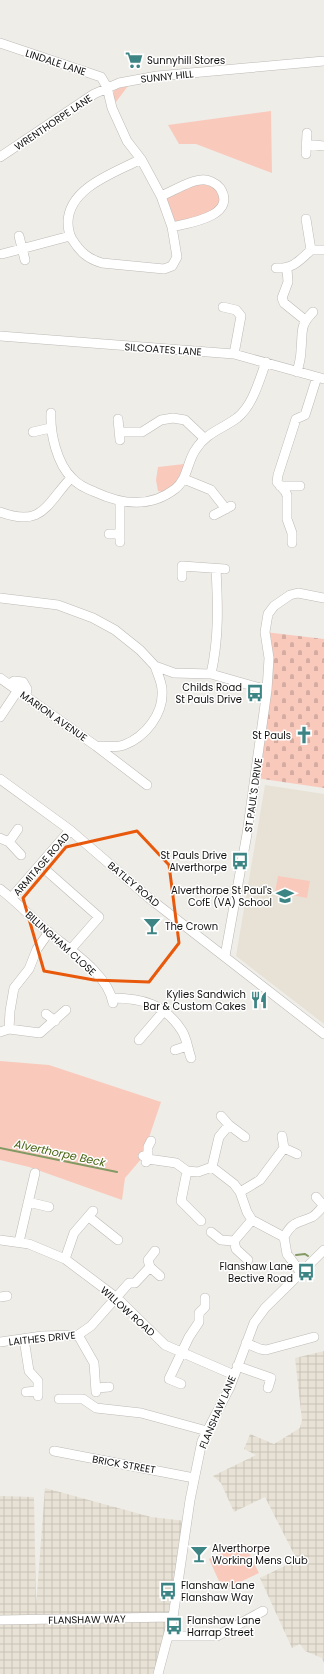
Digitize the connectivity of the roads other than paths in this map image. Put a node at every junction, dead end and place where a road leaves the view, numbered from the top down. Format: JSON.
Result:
{"nodes":[{"id":1,"x":0,"y":43,"type":"edge"},
{"id":2,"x":324,"y":61,"type":"edge"},
{"id":3,"x":107,"y":87,"type":"junction"},
{"id":4,"x":307,"y":133,"type":"dead end"},
{"id":5,"x":306,"y":144,"type":"junction"},
{"id":6,"x":324,"y":146,"type":"edge"},
{"id":7,"x":306,"y":154,"type":"dead end"},
{"id":8,"x":0,"y":157,"type":"edge"},
{"id":9,"x":141,"y":159,"type":"junction"},
{"id":10,"x":161,"y":196,"type":"junction"},
{"id":11,"x":306,"y":219,"type":"dead end"},
{"id":12,"x":172,"y":227,"type":"junction"},
{"id":13,"x":19,"y":236,"type":"dead end"},
{"id":14,"x":70,"y":236,"type":"junction"},
{"id":15,"x":22,"y":248,"type":"junction"},
{"id":16,"x":310,"y":250,"type":"junction"},
{"id":17,"x":324,"y":250,"type":"edge"},
{"id":18,"x":2,"y":254,"type":"edge"},
{"id":19,"x":25,"y":260,"type":"dead end"},
{"id":20,"x":276,"y":268,"type":"dead end"},
{"id":21,"x":286,"y":269,"type":"junction"},
{"id":22,"x":223,"y":307,"type":"dead end"},
{"id":23,"x":313,"y":312,"type":"dead end"},
{"id":24,"x":305,"y":320,"type":"junction"},
{"id":25,"x":0,"y":336,"type":"edge"},
{"id":26,"x":234,"y":354,"type":"junction"},
{"id":27,"x":266,"y":362,"type":"junction"},
{"id":28,"x":297,"y":372,"type":"junction"},
{"id":29,"x":320,"y":378,"type":"edge"},
{"id":30,"x":51,"y":413,"type":"dead end"},
{"id":31,"x":118,"y":419,"type":"dead end"},
{"id":32,"x":50,"y":428,"type":"junction"},
{"id":33,"x":33,"y":432,"type":"dead end"},
{"id":34,"x":204,"y":438,"type":"junction"},
{"id":35,"x":71,"y":478,"type":"junction"},
{"id":36,"x":184,"y":479,"type":"junction"},
{"id":37,"x":277,"y":485,"type":"junction"},
{"id":38,"x":300,"y":486,"type":"dead end"},
{"id":39,"x":120,"y":502,"type":"junction"},
{"id":40,"x":0,"y":512,"type":"edge"},
{"id":41,"x":214,"y":515,"type":"dead end"},
{"id":42,"x":109,"y":534,"type":"dead end"},
{"id":43,"x":292,"y":543,"type":"dead end"},
{"id":44,"x":225,"y":568,"type":"dead end"},
{"id":45,"x":216,"y":569,"type":"junction"},
{"id":46,"x":182,"y":576,"type":"dead end"},
{"id":47,"x":0,"y":598,"type":"edge"},
{"id":48,"x":324,"y":598,"type":"edge"},
{"id":49,"x":155,"y":666,"type":"junction"},
{"id":50,"x":174,"y":673,"type":"junction"},
{"id":51,"x":211,"y":674,"type":"junction"},
{"id":52,"x":0,"y":678,"type":"edge"},
{"id":53,"x":9,"y":684,"type":"junction"},
{"id":54,"x":18,"y":690,"type":"junction"},
{"id":55,"x":162,"y":690,"type":"junction"},
{"id":56,"x":266,"y":690,"type":"junction"},
{"id":57,"x":26,"y":696,"type":"junction"},
{"id":58,"x":0,"y":717,"type":"edge"},
{"id":59,"x":96,"y":746,"type":"junction"},
{"id":60,"x":114,"y":746,"type":"junction"},
{"id":61,"x":112,"y":756,"type":"junction"},
{"id":62,"x":0,"y":779,"type":"edge"},
{"id":63,"x":147,"y":785,"type":"dead end"},
{"id":64,"x":18,"y":829,"type":"dead end"},
{"id":65,"x":70,"y":830,"type":"junction"},
{"id":66,"x":4,"y":840,"type":"edge"},
{"id":67,"x":21,"y":855,"type":"dead end"},
{"id":68,"x":48,"y":872,"type":"dead end"},
{"id":69,"x":0,"y":889,"type":"edge"},
{"id":70,"x":11,"y":898,"type":"junction"},
{"id":71,"x":49,"y":932,"type":"junction"},
{"id":72,"x":71,"y":949,"type":"junction"},
{"id":73,"x":225,"y":956,"type":"junction"},
{"id":74,"x":66,"y":1010,"type":"dead end"},
{"id":75,"x":163,"y":1012,"type":"junction"},
{"id":76,"x":46,"y":1014,"type":"dead end"},
{"id":77,"x":55,"y":1021,"type":"junction"},
{"id":78,"x":4,"y":1030,"type":"edge"},
{"id":79,"x":324,"y":1034,"type":"edge"},
{"id":80,"x":140,"y":1040,"type":"dead end"},
{"id":81,"x":187,"y":1046,"type":"junction"},
{"id":82,"x":175,"y":1050,"type":"dead end"},
{"id":83,"x":191,"y":1058,"type":"dead end"},
{"id":84,"x":221,"y":1116,"type":"dead end"},
{"id":85,"x":229,"y":1125,"type":"junction"},
{"id":86,"x":282,"y":1136,"type":"dead end"},
{"id":87,"x":245,"y":1137,"type":"dead end"},
{"id":88,"x":151,"y":1141,"type":"dead end"},
{"id":89,"x":284,"y":1148,"type":"junction"},
{"id":90,"x":297,"y":1154,"type":"dead end"},
{"id":91,"x":212,"y":1167,"type":"junction"},
{"id":92,"x":187,"y":1171,"type":"junction"},
{"id":93,"x":35,"y":1173,"type":"dead end"},
{"id":94,"x":240,"y":1192,"type":"junction"},
{"id":95,"x":316,"y":1197,"type":"dead end"},
{"id":96,"x":28,"y":1202,"type":"junction"},
{"id":97,"x":324,"y":1206,"type":"edge"},
{"id":98,"x":49,"y":1207,"type":"dead end"},
{"id":99,"x":252,"y":1220,"type":"junction"},
{"id":100,"x":201,"y":1221,"type":"dead end"},
{"id":101,"x":211,"y":1232,"type":"dead end"},
{"id":102,"x":115,"y":1233,"type":"dead end"},
{"id":103,"x":284,"y":1237,"type":"junction"},
{"id":104,"x":0,"y":1240,"type":"edge"},
{"id":105,"x":234,"y":1241,"type":"junction"},
{"id":106,"x":19,"y":1242,"type":"junction"},
{"id":107,"x":155,"y":1251,"type":"dead end"},
{"id":108,"x":322,"y":1256,"type":"edge"},
{"id":109,"x":65,"y":1259,"type":"junction"},
{"id":110,"x":248,"y":1260,"type":"dead end"},
{"id":111,"x":150,"y":1267,"type":"junction"},
{"id":112,"x":301,"y":1273,"type":"junction"},
{"id":113,"x":160,"y":1276,"type":"dead end"},
{"id":114,"x":117,"y":1298,"type":"junction"},
{"id":115,"x":207,"y":1305,"type":"dead end"},
{"id":116,"x":78,"y":1335,"type":"junction"},
{"id":117,"x":314,"y":1338,"type":"dead end"},
{"id":118,"x":24,"y":1339,"type":"junction"},
{"id":119,"x":0,"y":1342,"type":"edge"},
{"id":120,"x":246,"y":1343,"type":"junction"},
{"id":121,"x":181,"y":1353,"type":"junction"},
{"id":122,"x":236,"y":1370,"type":"junction"},
{"id":123,"x":181,"y":1384,"type":"dead end"},
{"id":124,"x":109,"y":1387,"type":"dead end"},
{"id":125,"x":268,"y":1388,"type":"dead end"},
{"id":126,"x":26,"y":1392,"type":"dead end"},
{"id":127,"x":59,"y":1399,"type":"dead end"},
{"id":128,"x":207,"y":1431,"type":"junction"},
{"id":129,"x":54,"y":1451,"type":"dead end"},
{"id":130,"x":194,"y":1478,"type":"junction"},
{"id":131,"x":263,"y":1611,"type":"dead end"},
{"id":132,"x":173,"y":1617,"type":"junction"},
{"id":133,"x":0,"y":1620,"type":"edge"},
{"id":134,"x":170,"y":1636,"type":"junction"},
{"id":135,"x":158,"y":1674,"type":"edge"}],
"edges":[{"from":1,"to":3,"type":"street","name":"LINDALE LANE"},
{"from":2,"to":3,"type":"street","name":"SUNNY HILL"},
{"from":3,"to":8,"type":"street","name":"WRENTHORPE LANE"},
{"from":3,"to":9,"type":"street"},
{"from":4,"to":5,"type":"street"},
{"from":5,"to":6,"type":"street"},
{"from":5,"to":7,"type":"street"},
{"from":9,"to":10,"type":"street"},
{"from":9,"to":14,"type":"street"},
{"from":10,"to":12,"type":"street"},
{"from":10,"to":12,"type":"street"},
{"from":11,"to":16,"type":"street"},
{"from":12,"to":14,"type":"street"},
{"from":13,"to":15,"type":"street"},
{"from":14,"to":15,"type":"street"},
{"from":15,"to":18,"type":"street"},
{"from":15,"to":19,"type":"street"},
{"from":16,"to":17,"type":"street"},
{"from":16,"to":21,"type":"street"},
{"from":20,"to":21,"type":"street"},
{"from":21,"to":24,"type":"street"},
{"from":22,"to":26,"type":"street"},
{"from":23,"to":24,"type":"street"},
{"from":24,"to":28,"type":"street"},
{"from":25,"to":26,"type":"street","name":"SILCOATES LANE"},
{"from":26,"to":27,"type":"street","name":"SILCOATES LANE"},
{"from":27,"to":28,"type":"street","name":"SILCOATES LANE"},
{"from":27,"to":34,"type":"street"},
{"from":28,"to":29,"type":"street","name":"SILCOATES LANE"},
{"from":29,"to":37,"type":"street"},
{"from":30,"to":32,"type":"street"},
{"from":31,"to":34,"type":"street"},
{"from":32,"to":33,"type":"street"},
{"from":32,"to":35,"type":"street"},
{"from":34,"to":36,"type":"street"},
{"from":35,"to":39,"type":"street"},
{"from":35,"to":40,"type":"street"},
{"from":36,"to":39,"type":"street"},
{"from":36,"to":41,"type":"street"},
{"from":37,"to":38,"type":"street"},
{"from":37,"to":43,"type":"street"},
{"from":39,"to":42,"type":"street"},
{"from":44,"to":45,"type":"street"},
{"from":45,"to":46,"type":"street"},
{"from":45,"to":51,"type":"street"},
{"from":47,"to":49,"type":"street"},
{"from":48,"to":56,"type":"street","name":"ST PAUL'S DRIVE"},
{"from":49,"to":50,"type":"street"},
{"from":49,"to":55,"type":"street","name":"MARION AVENUE"},
{"from":50,"to":51,"type":"street"},
{"from":50,"to":55,"type":"street","name":"MARION AVENUE"},
{"from":51,"to":56,"type":"street"},
{"from":52,"to":53,"type":"street","name":"MARION AVENUE"},
{"from":53,"to":54,"type":"street","name":"MARION AVENUE"},
{"from":53,"to":57,"type":"street"},
{"from":54,"to":57,"type":"street","name":"MARION AVENUE"},
{"from":54,"to":58,"type":"street"},
{"from":55,"to":60,"type":"street","name":"MARION AVENUE"},
{"from":56,"to":73,"type":"street","name":"ST PAUL'S DRIVE"},
{"from":57,"to":59,"type":"street","name":"MARION AVENUE"},
{"from":59,"to":60,"type":"street","name":"MARION AVENUE"},
{"from":59,"to":61,"type":"street"},
{"from":60,"to":61,"type":"street"},
{"from":61,"to":63,"type":"street"},
{"from":62,"to":65,"type":"street","name":"BATLEY ROAD"},
{"from":64,"to":66,"type":"street"},
{"from":65,"to":70,"type":"street","name":"ARMITAGE ROAD"},
{"from":65,"to":73,"type":"street","name":"BATLEY ROAD"},
{"from":66,"to":67,"type":"street"},
{"from":68,"to":72,"type":"street"},
{"from":69,"to":70,"type":"street","name":"BILLINGHAM CLOSE"},
{"from":70,"to":71,"type":"street","name":"BILLINGHAM CLOSE"},
{"from":71,"to":72,"type":"street","name":"BILLINGHAM CLOSE"},
{"from":71,"to":78,"type":"street"},
{"from":72,"to":75,"type":"street","name":"BILLINGHAM CLOSE"},
{"from":73,"to":79,"type":"street","name":"BATLEY ROAD"},
{"from":74,"to":77,"type":"street"},
{"from":75,"to":80,"type":"street"},
{"from":75,"to":81,"type":"street"},
{"from":76,"to":77,"type":"street"},
{"from":77,"to":78,"type":"street"},
{"from":81,"to":82,"type":"street"},
{"from":81,"to":83,"type":"street"},
{"from":84,"to":85,"type":"street"},
{"from":85,"to":87,"type":"street"},
{"from":85,"to":91,"type":"street"},
{"from":86,"to":89,"type":"street"},
{"from":88,"to":92,"type":"street"},
{"from":89,"to":90,"type":"street"},
{"from":89,"to":94,"type":"street"},
{"from":91,"to":92,"type":"street"},
{"from":91,"to":94,"type":"street"},
{"from":92,"to":100,"type":"street"},
{"from":93,"to":96,"type":"street"},
{"from":94,"to":99,"type":"street"},
{"from":95,"to":97,"type":"street"},
{"from":96,"to":98,"type":"street"},
{"from":96,"to":106,"type":"street"},
{"from":97,"to":103,"type":"street"},
{"from":99,"to":103,"type":"street"},
{"from":99,"to":105,"type":"street"},
{"from":101,"to":105,"type":"street"},
{"from":102,"to":109,"type":"street"},
{"from":103,"to":112,"type":"street"},
{"from":104,"to":106,"type":"street","name":"WILLOW ROAD"},
{"from":105,"to":110,"type":"street"},
{"from":106,"to":109,"type":"street","name":"WILLOW ROAD"},
{"from":107,"to":111,"type":"street"},
{"from":108,"to":112,"type":"street","name":"FLANSHAW LANE"},
{"from":109,"to":114,"type":"street","name":"WILLOW ROAD"},
{"from":111,"to":113,"type":"street"},
{"from":111,"to":114,"type":"street","name":"LAITHES DRIVE"},
{"from":112,"to":120,"type":"street","name":"FLANSHAW LANE"},
{"from":114,"to":116,"type":"street","name":"LAITHES DRIVE"},
{"from":114,"to":121,"type":"street","name":"WILLOW ROAD"},
{"from":115,"to":121,"type":"street"},
{"from":116,"to":118,"type":"street","name":"LAITHES DRIVE"},
{"from":116,"to":124,"type":"street"},
{"from":117,"to":120,"type":"street"},
{"from":118,"to":119,"type":"street","name":"LAITHES DRIVE"},
{"from":118,"to":126,"type":"street"},
{"from":120,"to":122,"type":"street","name":"FLANSHAW LANE"},
{"from":121,"to":122,"type":"street","name":"WILLOW ROAD"},
{"from":121,"to":123,"type":"street"},
{"from":122,"to":125,"type":"street","name":"WILLOW ROAD"},
{"from":122,"to":128,"type":"street","name":"FLANSHAW LANE"},
{"from":127,"to":128,"type":"street"},
{"from":128,"to":130,"type":"street","name":"FLANSHAW LANE"},
{"from":129,"to":130,"type":"street","name":"BRICK STREET"},
{"from":130,"to":132,"type":"street","name":"FLANSHAW LANE"},
{"from":131,"to":134,"type":"street"},
{"from":132,"to":133,"type":"street","name":"FLANSHAW WAY"},
{"from":132,"to":134,"type":"street","name":"FLANSHAW LANE"},
{"from":134,"to":135,"type":"street","name":"FLANSHAW LANE"}]}
